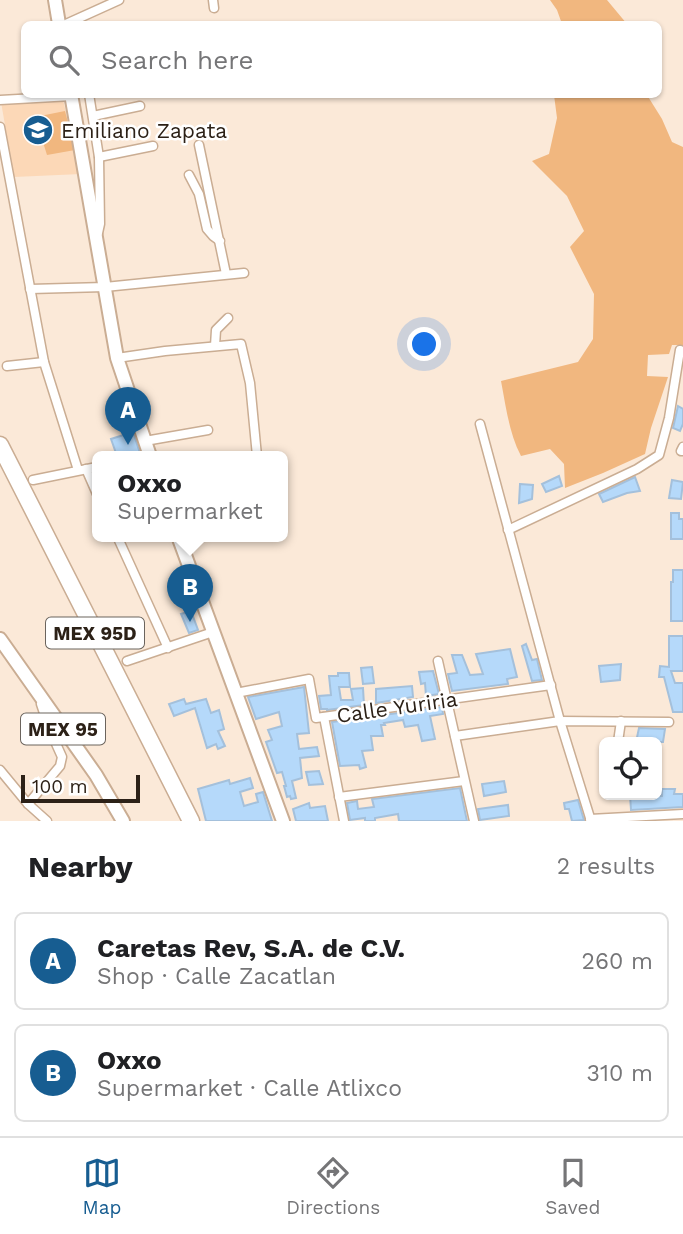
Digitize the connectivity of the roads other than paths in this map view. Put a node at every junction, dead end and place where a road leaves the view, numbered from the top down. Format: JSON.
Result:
{"nodes":[{"id":1,"x":55,"y":0,"type":"edge"},
{"id":2,"x":119,"y":0,"type":"edge"},
{"id":3,"x":58,"y":21,"type":"edge"},
{"id":4,"x":73,"y":21,"type":"edge"},
{"id":5,"x":28,"y":98,"type":"edge"},
{"id":6,"x":72,"y":98,"type":"edge"},
{"id":7,"x":90,"y":98,"type":"edge"},
{"id":8,"x":0,"y":100,"type":"edge"},
{"id":9,"x":140,"y":106,"type":"dead end"},
{"id":10,"x":93,"y":116,"type":"junction"},
{"id":11,"x":0,"y":127,"type":"edge"},
{"id":12,"x":198,"y":145,"type":"dead end"},
{"id":13,"x":153,"y":146,"type":"dead end"},
{"id":14,"x":99,"y":157,"type":"junction"},
{"id":15,"x":189,"y":175,"type":"dead end"},
{"id":16,"x":96,"y":239,"type":"junction"},
{"id":17,"x":220,"y":241,"type":"junction"},
{"id":18,"x":244,"y":273,"type":"dead end"},
{"id":19,"x":226,"y":274,"type":"junction"},
{"id":20,"x":105,"y":287,"type":"junction"},
{"id":21,"x":30,"y":289,"type":"junction"},
{"id":22,"x":228,"y":318,"type":"dead end"},
{"id":23,"x":215,"y":346,"type":"junction"},
{"id":24,"x":680,"y":350,"type":"dead end"},
{"id":25,"x":117,"y":358,"type":"junction"},
{"id":26,"x":44,"y":362,"type":"junction"},
{"id":27,"x":7,"y":366,"type":"dead end"},
{"id":28,"x":480,"y":424,"type":"dead end"},
{"id":29,"x":208,"y":430,"type":"dead end"},
{"id":30,"x":145,"y":441,"type":"junction"},
{"id":31,"x":0,"y":445,"type":"edge"},
{"id":32,"x":148,"y":451,"type":"edge"},
{"id":33,"x":256,"y":451,"type":"edge"},
{"id":34,"x":92,"y":468,"type":"edge"},
{"id":35,"x":0,"y":469,"type":"edge"},
{"id":36,"x":82,"y":470,"type":"junction"},
{"id":37,"x":33,"y":480,"type":"dead end"},
{"id":38,"x":92,"y":486,"type":"edge"},
{"id":39,"x":508,"y":530,"type":"junction"},
{"id":40,"x":120,"y":542,"type":"edge"},
{"id":41,"x":180,"y":542,"type":"edge"},
{"id":42,"x":213,"y":632,"type":"junction"},
{"id":43,"x":0,"y":639,"type":"edge"},
{"id":44,"x":168,"y":648,"type":"junction"},
{"id":45,"x":438,"y":661,"type":"dead end"},
{"id":46,"x":127,"y":662,"type":"dead end"},
{"id":47,"x":551,"y":685,"type":"junction"},
{"id":48,"x":37,"y":691,"type":"junction"},
{"id":49,"x":236,"y":694,"type":"junction"},
{"id":50,"x":448,"y":701,"type":"junction"},
{"id":51,"x":324,"y":717,"type":"junction"},
{"id":52,"x":560,"y":721,"type":"junction"},
{"id":53,"x":621,"y":721,"type":"junction"},
{"id":54,"x":669,"y":722,"type":"dead end"},
{"id":55,"x":456,"y":736,"type":"junction"},
{"id":56,"x":619,"y":737,"type":"edge"},
{"id":57,"x":0,"y":770,"type":"edge"},
{"id":58,"x":464,"y":781,"type":"junction"},
{"id":59,"x":339,"y":797,"type":"junction"},
{"id":60,"x":28,"y":804,"type":"junction"},
{"id":61,"x":683,"y":814,"type":"edge"},
{"id":62,"x":590,"y":820,"type":"edge"},
{"id":63,"x":47,"y":821,"type":"edge"},
{"id":64,"x":123,"y":821,"type":"edge"},
{"id":65,"x":180,"y":821,"type":"edge"},
{"id":66,"x":191,"y":821,"type":"edge"},
{"id":67,"x":283,"y":821,"type":"edge"},
{"id":68,"x":344,"y":821,"type":"edge"},
{"id":69,"x":474,"y":821,"type":"edge"}],
"edges":[{"from":1,"to":3,"type":"street"},
{"from":2,"to":4,"type":"street"},
{"from":5,"to":8,"type":"street"},
{"from":6,"to":16,"type":"street"},
{"from":7,"to":10,"type":"street"},
{"from":9,"to":10,"type":"street"},
{"from":10,"to":14,"type":"street"},
{"from":11,"to":21,"type":"street"},
{"from":12,"to":17,"type":"street"},
{"from":13,"to":14,"type":"street"},
{"from":14,"to":16,"type":"street"},
{"from":15,"to":17,"type":"street"},
{"from":16,"to":20,"type":"street"},
{"from":17,"to":19,"type":"street"},
{"from":18,"to":19,"type":"street"},
{"from":19,"to":20,"type":"street"},
{"from":20,"to":21,"type":"street"},
{"from":20,"to":25,"type":"street"},
{"from":21,"to":26,"type":"street"},
{"from":22,"to":23,"type":"street"},
{"from":23,"to":25,"type":"street"},
{"from":23,"to":33,"type":"street"},
{"from":24,"to":39,"type":"street"},
{"from":25,"to":30,"type":"street"},
{"from":26,"to":27,"type":"street"},
{"from":26,"to":36,"type":"street"},
{"from":28,"to":39,"type":"street"},
{"from":29,"to":30,"type":"street"},
{"from":30,"to":32,"type":"street"},
{"from":31,"to":66,"type":"highway","number":"MEX 95D"},
{"from":34,"to":36,"type":"street"},
{"from":35,"to":65,"type":"highway","number":"MEX 95D"},
{"from":36,"to":37,"type":"street"},
{"from":36,"to":38,"type":"street"},
{"from":39,"to":47,"type":"street"},
{"from":40,"to":44,"type":"street"},
{"from":41,"to":42,"type":"street"},
{"from":42,"to":44,"type":"street"},
{"from":42,"to":49,"type":"street"},
{"from":43,"to":48,"type":"street","number":"MEX 95"},
{"from":44,"to":46,"type":"street"},
{"from":45,"to":50,"type":"street"},
{"from":47,"to":50,"type":"street","name":"Calle Yuriria"},
{"from":47,"to":52,"type":"street"},
{"from":48,"to":60,"type":"street"},
{"from":48,"to":64,"type":"street","number":"MEX 95"},
{"from":49,"to":51,"type":"street","name":"Calle Yuriria"},
{"from":49,"to":67,"type":"street"},
{"from":50,"to":51,"type":"street","name":"Calle Yuriria"},
{"from":50,"to":55,"type":"street"},
{"from":51,"to":59,"type":"street"},
{"from":52,"to":53,"type":"street"},
{"from":52,"to":55,"type":"street"},
{"from":52,"to":62,"type":"street"},
{"from":53,"to":54,"type":"street"},
{"from":53,"to":56,"type":"street"},
{"from":55,"to":58,"type":"street"},
{"from":57,"to":60,"type":"street"},
{"from":58,"to":59,"type":"street"},
{"from":58,"to":69,"type":"street"},
{"from":59,"to":68,"type":"street"},
{"from":60,"to":63,"type":"street"},
{"from":61,"to":62,"type":"street"}]}
